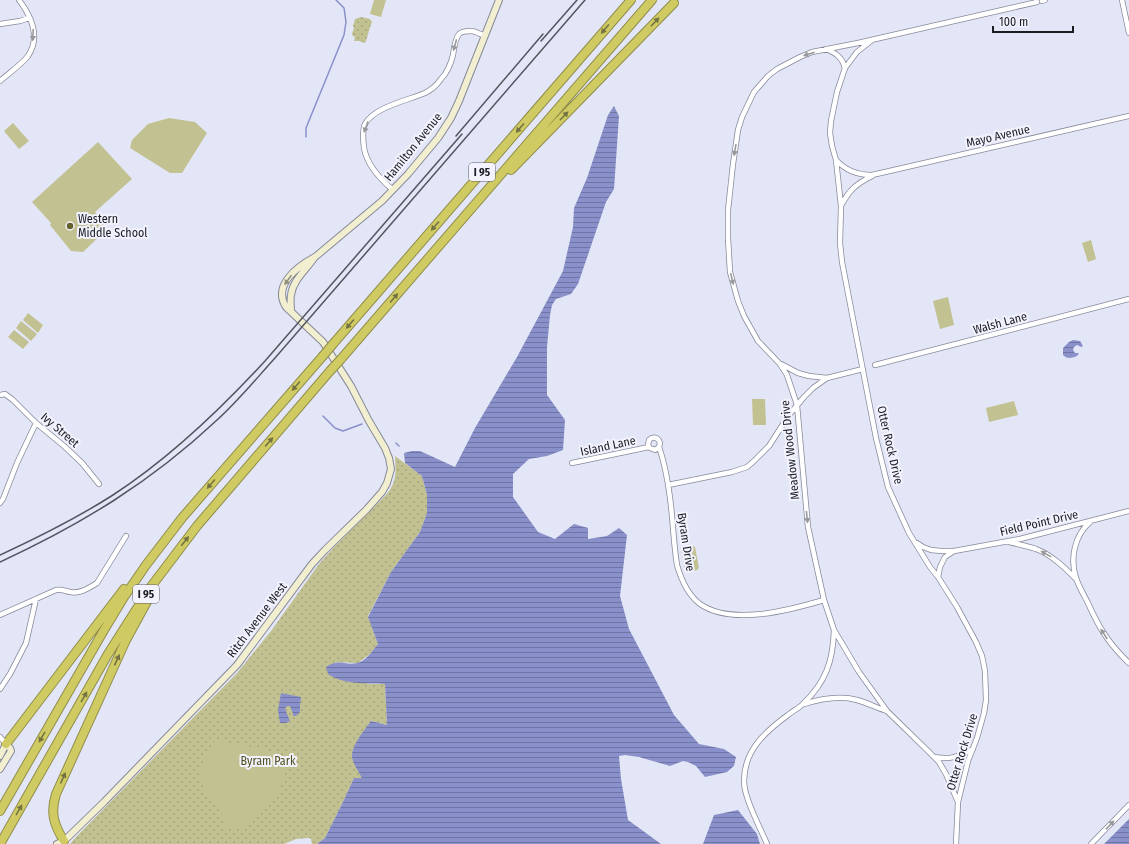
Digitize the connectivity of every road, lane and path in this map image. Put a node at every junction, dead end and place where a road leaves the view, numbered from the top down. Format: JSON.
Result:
{"nodes":[{"id":1,"x":19,"y":0,"type":"edge"},
{"id":2,"x":499,"y":0,"type":"edge"},
{"id":3,"x":631,"y":0,"type":"edge"},
{"id":4,"x":652,"y":0,"type":"edge"},
{"id":5,"x":1122,"y":0,"type":"edge"},
{"id":6,"x":1041,"y":1,"type":"edge"},
{"id":7,"x":674,"y":3,"type":"dead end"},
{"id":8,"x":30,"y":18,"type":"junction"},
{"id":9,"x":0,"y":24,"type":"edge"},
{"id":10,"x":1129,"y":33,"type":"edge"},
{"id":11,"x":485,"y":36,"type":"junction"},
{"id":12,"x":874,"y":38,"type":"junction"},
{"id":13,"x":826,"y":49,"type":"junction"},
{"id":14,"x":845,"y":69,"type":"junction"},
{"id":15,"x":0,"y":81,"type":"edge"},
{"id":16,"x":1129,"y":116,"type":"edge"},
{"id":17,"x":836,"y":160,"type":"junction"},
{"id":18,"x":872,"y":175,"type":"junction"},
{"id":19,"x":393,"y":190,"type":"junction"},
{"id":20,"x":477,"y":202,"type":"junction"},
{"id":21,"x":841,"y":206,"type":"junction"},
{"id":22,"x":315,"y":257,"type":"junction"},
{"id":23,"x":1129,"y":298,"type":"edge"},
{"id":24,"x":291,"y":311,"type":"junction"},
{"id":25,"x":780,"y":364,"type":"junction"},
{"id":26,"x":875,"y":365,"type":"dead end"},
{"id":27,"x":863,"y":369,"type":"junction"},
{"id":28,"x":827,"y":378,"type":"junction"},
{"id":29,"x":351,"y":386,"type":"joint"},
{"id":30,"x":2,"y":395,"type":"edge"},
{"id":31,"x":797,"y":405,"type":"junction"},
{"id":32,"x":36,"y":423,"type":"junction"},
{"id":33,"x":649,"y":447,"type":"junction"},
{"id":34,"x":659,"y":447,"type":"junction"},
{"id":35,"x":572,"y":464,"type":"dead end"},
{"id":36,"x":99,"y":484,"type":"dead end"},
{"id":37,"x":668,"y":485,"type":"junction"},
{"id":38,"x":0,"y":503,"type":"edge"},
{"id":39,"x":1129,"y":511,"type":"edge"},
{"id":40,"x":1090,"y":521,"type":"junction"},
{"id":41,"x":126,"y":536,"type":"dead end"},
{"id":42,"x":1006,"y":541,"type":"junction"},
{"id":43,"x":915,"y":543,"type":"junction"},
{"id":44,"x":158,"y":549,"type":"junction"},
{"id":45,"x":954,"y":551,"type":"junction"},
{"id":46,"x":173,"y":557,"type":"junction"},
{"id":47,"x":938,"y":577,"type":"junction"},
{"id":48,"x":1076,"y":579,"type":"junction"},
{"id":49,"x":36,"y":599,"type":"junction"},
{"id":50,"x":824,"y":600,"type":"junction"},
{"id":51,"x":0,"y":615,"type":"edge"},
{"id":52,"x":834,"y":630,"type":"junction"},
{"id":53,"x":1129,"y":663,"type":"edge"},
{"id":54,"x":0,"y":688,"type":"edge"},
{"id":55,"x":802,"y":705,"type":"junction"},
{"id":56,"x":887,"y":712,"type":"junction"},
{"id":57,"x":0,"y":737,"type":"edge"},
{"id":58,"x":6,"y":744,"type":"junction"},
{"id":59,"x":972,"y":749,"type":"junction"},
{"id":60,"x":0,"y":756,"type":"edge"},
{"id":61,"x":934,"y":757,"type":"junction"},
{"id":62,"x":0,"y":769,"type":"edge"},
{"id":63,"x":958,"y":802,"type":"junction"},
{"id":64,"x":1129,"y":805,"type":"edge"},
{"id":65,"x":0,"y":811,"type":"edge"},
{"id":66,"x":61,"y":843,"type":"edge"},
{"id":67,"x":957,"y":843,"type":"edge"},
{"id":68,"x":0,"y":844,"type":"edge"},
{"id":69,"x":767,"y":844,"type":"edge"},
{"id":70,"x":1091,"y":844,"type":"edge"}],
"edges":[{"from":1,"to":8,"type":"street"},
{"from":2,"to":11,"type":"main road","name":"Hamilton Avenue"},
{"from":3,"to":44,"type":"highway","number":"I 95","one_way":true,"bridge":true},
{"from":4,"to":20,"type":"highway","number":"I 95"},
{"from":5,"to":10,"type":"street"},
{"from":6,"to":12,"type":"street","name":"Meadow Wood Drive"},
{"from":20,"to":7,"type":"highway","one_way":true},
{"from":8,"to":9,"type":"street"},
{"from":8,"to":15,"type":"street","one_way":true},
{"from":11,"to":19,"type":"main road","name":"Hamilton Avenue"},
{"from":11,"to":19,"type":"street","one_way":true},
{"from":12,"to":13,"type":"street","name":"Meadow Wood Drive"},
{"from":12,"to":14,"type":"street","name":"Otter Rock Drive"},
{"from":13,"to":14,"type":"street"},
{"from":13,"to":25,"type":"street","name":"Meadow Wood Drive","one_way":true},
{"from":14,"to":17,"type":"street","name":"Otter Rock Drive"},
{"from":16,"to":18,"type":"street","name":"Mayo Avenue"},
{"from":17,"to":18,"type":"street","name":"Mayo Avenue"},
{"from":17,"to":21,"type":"street","name":"Otter Rock Drive"},
{"from":18,"to":21,"type":"street","name":"Mayo Avenue"},
{"from":19,"to":22,"type":"main road","name":"Hamilton Avenue"},
{"from":46,"to":20,"type":"highway","number":"I 95","one_way":true,"bridge":true},
{"from":21,"to":27,"type":"street","name":"Otter Rock Drive"},
{"from":22,"to":24,"type":"main road","name":"Hamilton Avenue"},
{"from":22,"to":24,"type":"main road","name":"Hamilton Avenue","one_way":true},
{"from":23,"to":26,"type":"street","name":"Walsh Lane"},
{"from":24,"to":29,"type":"main road","name":"Hamilton Avenue"},
{"from":25,"to":28,"type":"street"},
{"from":25,"to":31,"type":"street","name":"Meadow Wood Drive"},
{"from":27,"to":28,"type":"street"},
{"from":27,"to":43,"type":"street","name":"Otter Rock Drive"},
{"from":28,"to":31,"type":"street"},
{"from":29,"to":66,"type":"main road","name":"Ritch Avenue West"},
{"from":30,"to":32,"type":"street","name":"Ivy Street"},
{"from":31,"to":37,"type":"street"},
{"from":31,"to":50,"type":"street","name":"Meadow Wood Drive","one_way":true},
{"from":32,"to":36,"type":"street","name":"Ivy Street"},
{"from":32,"to":38,"type":"street"},
{"from":33,"to":34,"type":"street"},
{"from":33,"to":34,"type":"street"},
{"from":33,"to":35,"type":"street","name":"Island Lane"},
{"from":34,"to":37,"type":"street","name":"Byram Drive"},
{"from":37,"to":50,"type":"street","name":"Byram Drive"},
{"from":39,"to":40,"type":"street","name":"Field Point Drive"},
{"from":40,"to":42,"type":"street","name":"Field Point Drive"},
{"from":40,"to":48,"type":"street"},
{"from":41,"to":49,"type":"street"},
{"from":42,"to":45,"type":"street","name":"Field Point Drive"},
{"from":48,"to":42,"type":"street","one_way":true},
{"from":43,"to":45,"type":"street","name":"Field Point Drive"},
{"from":43,"to":47,"type":"street","name":"Otter Rock Drive"},
{"from":44,"to":58,"type":"highway"},
{"from":44,"to":65,"type":"highway","number":"I 95","one_way":true},
{"from":45,"to":47,"type":"street"},
{"from":66,"to":46,"type":"highway","one_way":true},
{"from":68,"to":46,"type":"highway","number":"I 95","one_way":true},
{"from":47,"to":59,"type":"street","name":"Otter Rock Drive"},
{"from":53,"to":48,"type":"street","one_way":true},
{"from":49,"to":51,"type":"street"},
{"from":49,"to":54,"type":"street"},
{"from":50,"to":52,"type":"street","name":"Meadow Wood Drive"},
{"from":52,"to":55,"type":"street"},
{"from":52,"to":56,"type":"street","name":"Meadow Wood Drive"},
{"from":55,"to":56,"type":"street"},
{"from":55,"to":69,"type":"street"},
{"from":56,"to":61,"type":"street","name":"Meadow Wood Drive"},
{"from":57,"to":58,"type":"street"},
{"from":58,"to":60,"type":"main road"},
{"from":58,"to":62,"type":"main road"},
{"from":59,"to":61,"type":"street"},
{"from":59,"to":63,"type":"street","name":"Otter Rock Drive"},
{"from":61,"to":63,"type":"street","name":"Meadow Wood Drive"},
{"from":63,"to":67,"type":"street"},
{"from":70,"to":64,"type":"street","one_way":true}]}
